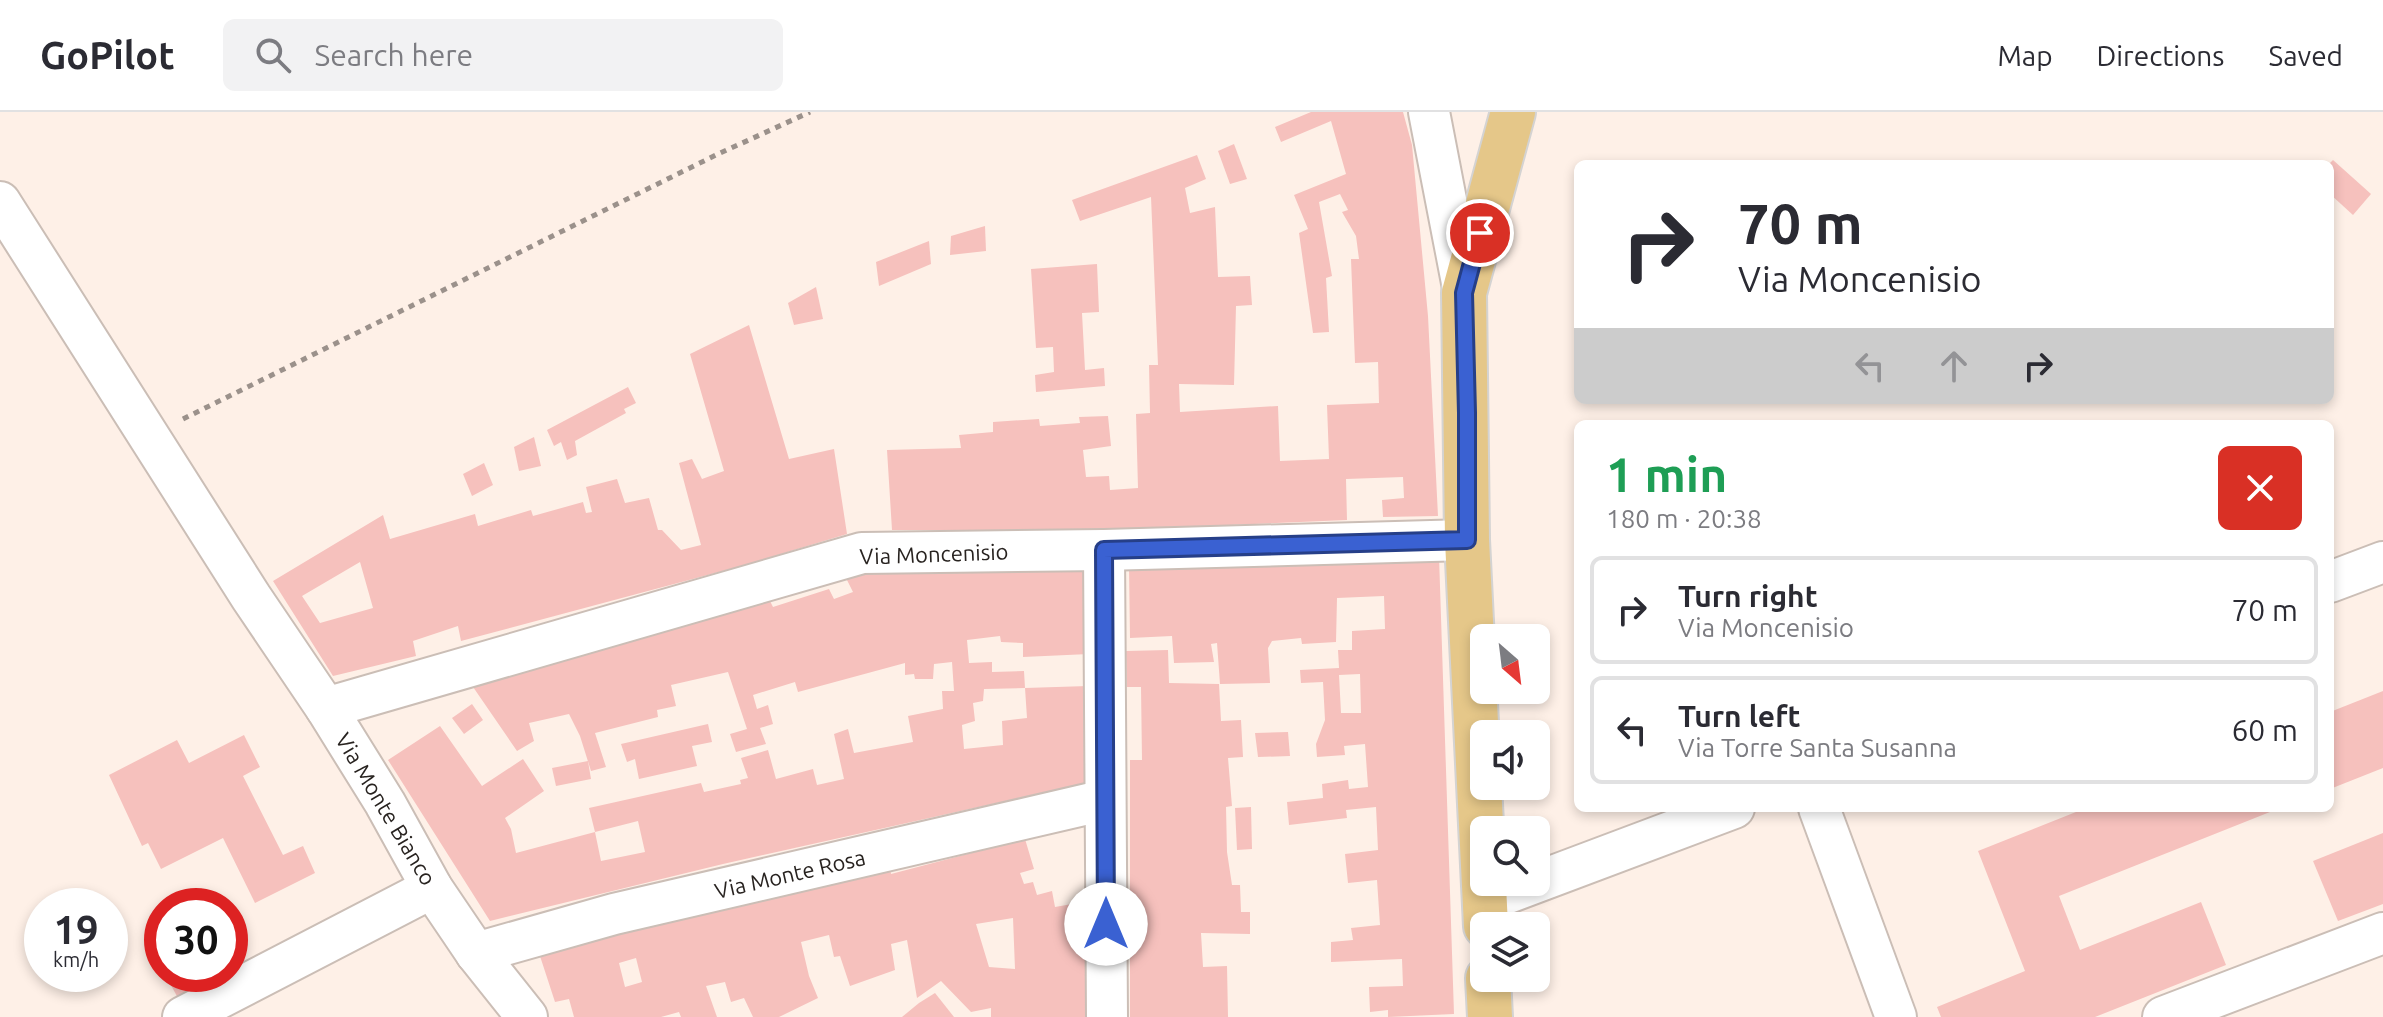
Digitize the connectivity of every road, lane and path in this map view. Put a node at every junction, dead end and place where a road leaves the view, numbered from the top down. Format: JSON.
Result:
{"nodes":[{"id":1,"x":810,"y":112,"type":"edge"},
{"id":2,"x":1429,"y":112,"type":"edge"},
{"id":3,"x":1513,"y":112,"type":"edge"},
{"id":4,"x":0,"y":202,"type":"edge"},
{"id":5,"x":1464,"y":293,"type":"junction"},
{"id":6,"x":151,"y":438,"type":"junction"},
{"id":7,"x":1467,"y":540,"type":"junction"},
{"id":8,"x":1104,"y":550,"type":"junction"},
{"id":9,"x":2383,"y":562,"type":"edge"},
{"id":10,"x":2334,"y":580,"type":"edge"},
{"id":11,"x":326,"y":708,"type":"junction"},
{"id":12,"x":1105,"y":800,"type":"junction"},
{"id":13,"x":1725,"y":812,"type":"edge"},
{"id":14,"x":1820,"y":812,"type":"edge"},
{"id":15,"x":432,"y":888,"type":"junction"},
{"id":16,"x":1485,"y":912,"type":"edge"},
{"id":17,"x":1490,"y":912,"type":"edge"},
{"id":18,"x":2383,"y":933,"type":"edge"},
{"id":19,"x":476,"y":953,"type":"junction"},
{"id":20,"x":1489,"y":992,"type":"edge"},
{"id":21,"x":183,"y":1017,"type":"edge"},
{"id":22,"x":527,"y":1017,"type":"edge"},
{"id":23,"x":1107,"y":1017,"type":"edge"},
{"id":24,"x":1490,"y":1017,"type":"edge"},
{"id":25,"x":1896,"y":1017,"type":"edge"},
{"id":26,"x":2163,"y":1017,"type":"edge"}],
"edges":[{"from":1,"to":6,"type":"path"},
{"from":2,"to":5,"type":"street"},
{"from":3,"to":5,"type":"main road"},
{"from":4,"to":6,"type":"street","name":"Via Monte Bianco"},
{"from":5,"to":7,"type":"main road"},
{"from":6,"to":11,"type":"street","name":"Via Monte Bianco"},
{"from":7,"to":8,"type":"street","name":"Via Moncenisio"},
{"from":7,"to":16,"type":"main road"},
{"from":8,"to":11,"type":"street","name":"Via Moncenisio"},
{"from":8,"to":12,"type":"street"},
{"from":9,"to":10,"type":"street"},
{"from":11,"to":15,"type":"street","name":"Via Monte Bianco"},
{"from":12,"to":19,"type":"street","name":"Via Monte Rosa"},
{"from":12,"to":23,"type":"street"},
{"from":13,"to":17,"type":"street"},
{"from":14,"to":25,"type":"street"},
{"from":15,"to":19,"type":"street","name":"Via Monte Bianco"},
{"from":15,"to":21,"type":"street"},
{"from":18,"to":26,"type":"street"},
{"from":19,"to":22,"type":"street","name":"Via Monte Bianco"},
{"from":20,"to":24,"type":"main road"}]}
